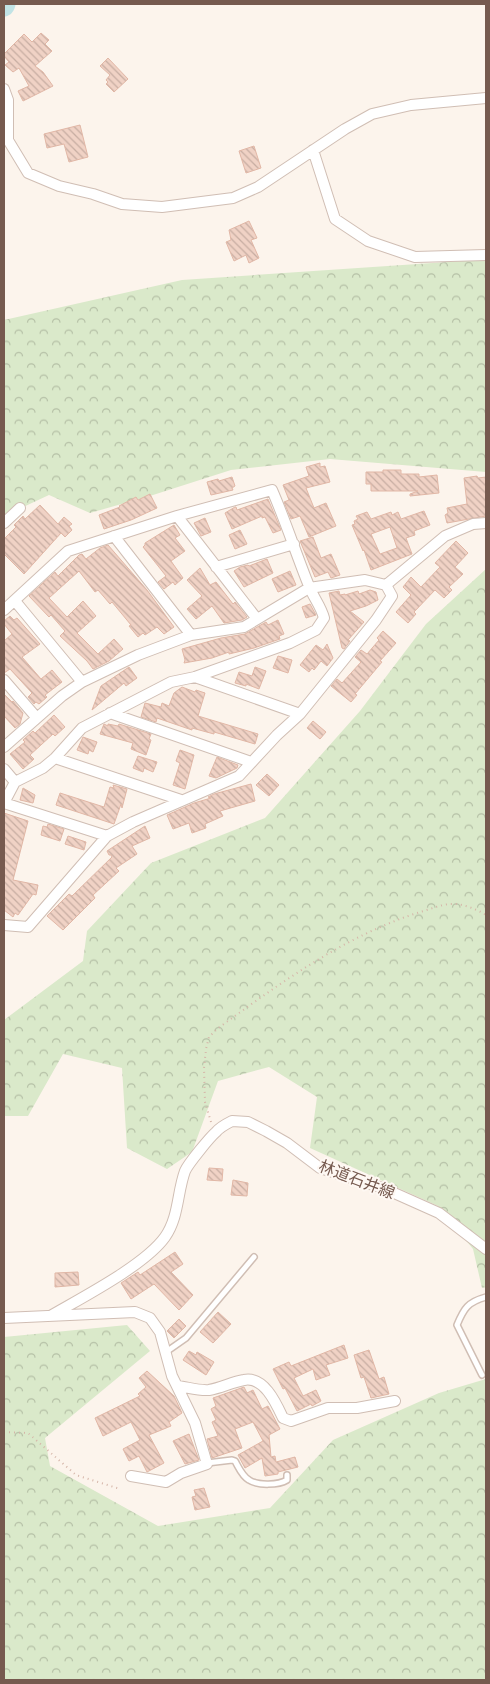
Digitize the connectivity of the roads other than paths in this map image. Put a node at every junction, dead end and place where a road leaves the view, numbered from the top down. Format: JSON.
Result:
{"nodes":[{"id":1,"x":4,"y":89,"type":"edge"},
{"id":2,"x":486,"y":98,"type":"edge"},
{"id":3,"x":313,"y":150,"type":"junction"},
{"id":4,"x":486,"y":255,"type":"edge"},
{"id":5,"x":20,"y":508,"type":"dead end"},
{"id":6,"x":177,"y":516,"type":"junction"},
{"id":7,"x":4,"y":523,"type":"edge"},
{"id":8,"x":486,"y":523,"type":"edge"},
{"id":9,"x":114,"y":536,"type":"junction"},
{"id":10,"x":294,"y":544,"type":"junction"},
{"id":11,"x":216,"y":567,"type":"junction"},
{"id":12,"x":386,"y":585,"type":"junction"},
{"id":13,"x":309,"y":588,"type":"junction"},
{"id":14,"x":15,"y":601,"type":"junction"},
{"id":15,"x":4,"y":610,"type":"edge"},
{"id":16,"x":257,"y":619,"type":"junction"},
{"id":17,"x":191,"y":635,"type":"junction"},
{"id":18,"x":195,"y":677,"type":"junction"},
{"id":19,"x":4,"y":680,"type":"edge"},
{"id":20,"x":82,"y":682,"type":"junction"},
{"id":21,"x":110,"y":713,"type":"junction"},
{"id":22,"x":300,"y":714,"type":"junction"},
{"id":23,"x":36,"y":717,"type":"junction"},
{"id":24,"x":4,"y":747,"type":"edge"},
{"id":25,"x":55,"y":758,"type":"junction"},
{"id":26,"x":251,"y":762,"type":"junction"},
{"id":27,"x":4,"y":769,"type":"edge"},
{"id":28,"x":15,"y":782,"type":"junction"},
{"id":29,"x":181,"y":800,"type":"junction"},
{"id":30,"x":4,"y":803,"type":"edge"},
{"id":31,"x":107,"y":836,"type":"junction"},
{"id":32,"x":4,"y":925,"type":"edge"},
{"id":33,"x":486,"y":1249,"type":"edge"},
{"id":34,"x":254,"y":1257,"type":"dead end"},
{"id":35,"x":486,"y":1297,"type":"edge"},
{"id":36,"x":52,"y":1315,"type":"junction"},
{"id":37,"x":4,"y":1318,"type":"edge"},
{"id":38,"x":166,"y":1352,"type":"junction"},
{"id":39,"x":482,"y":1375,"type":"dead end"},
{"id":40,"x":178,"y":1386,"type":"junction"},
{"id":41,"x":396,"y":1401,"type":"dead end"},
{"id":42,"x":207,"y":1464,"type":"junction"},
{"id":43,"x":287,"y":1475,"type":"dead end"},
{"id":44,"x":131,"y":1476,"type":"dead end"}],
"edges":[{"from":1,"to":3,"type":"street"},
{"from":2,"to":3,"type":"street"},
{"from":3,"to":4,"type":"street"},
{"from":5,"to":7,"type":"street"},
{"from":6,"to":9,"type":"street"},
{"from":6,"to":10,"type":"street"},
{"from":6,"to":11,"type":"street"},
{"from":8,"to":12,"type":"street"},
{"from":9,"to":14,"type":"street"},
{"from":9,"to":17,"type":"street"},
{"from":10,"to":11,"type":"street"},
{"from":10,"to":13,"type":"street"},
{"from":11,"to":16,"type":"street"},
{"from":12,"to":13,"type":"street"},
{"from":12,"to":22,"type":"street"},
{"from":13,"to":16,"type":"street"},
{"from":13,"to":18,"type":"street"},
{"from":14,"to":15,"type":"street"},
{"from":14,"to":20,"type":"street"},
{"from":16,"to":17,"type":"street"},
{"from":17,"to":20,"type":"street"},
{"from":18,"to":21,"type":"street"},
{"from":18,"to":22,"type":"street"},
{"from":19,"to":23,"type":"street"},
{"from":20,"to":23,"type":"street"},
{"from":21,"to":25,"type":"street"},
{"from":21,"to":26,"type":"street"},
{"from":22,"to":26,"type":"street"},
{"from":23,"to":24,"type":"street"},
{"from":25,"to":28,"type":"street"},
{"from":25,"to":29,"type":"street"},
{"from":26,"to":29,"type":"street"},
{"from":27,"to":28,"type":"street"},
{"from":28,"to":30,"type":"street"},
{"from":29,"to":31,"type":"street"},
{"from":30,"to":31,"type":"street"},
{"from":31,"to":32,"type":"street"},
{"from":33,"to":36,"type":"street","name":"林道石井線"},
{"from":34,"to":38,"type":"lane"},
{"from":35,"to":39,"type":"lane"},
{"from":36,"to":37,"type":"street"},
{"from":36,"to":38,"type":"street"},
{"from":38,"to":40,"type":"street"},
{"from":40,"to":41,"type":"street"},
{"from":40,"to":42,"type":"street"},
{"from":42,"to":43,"type":"lane"},
{"from":42,"to":44,"type":"street"}]}
